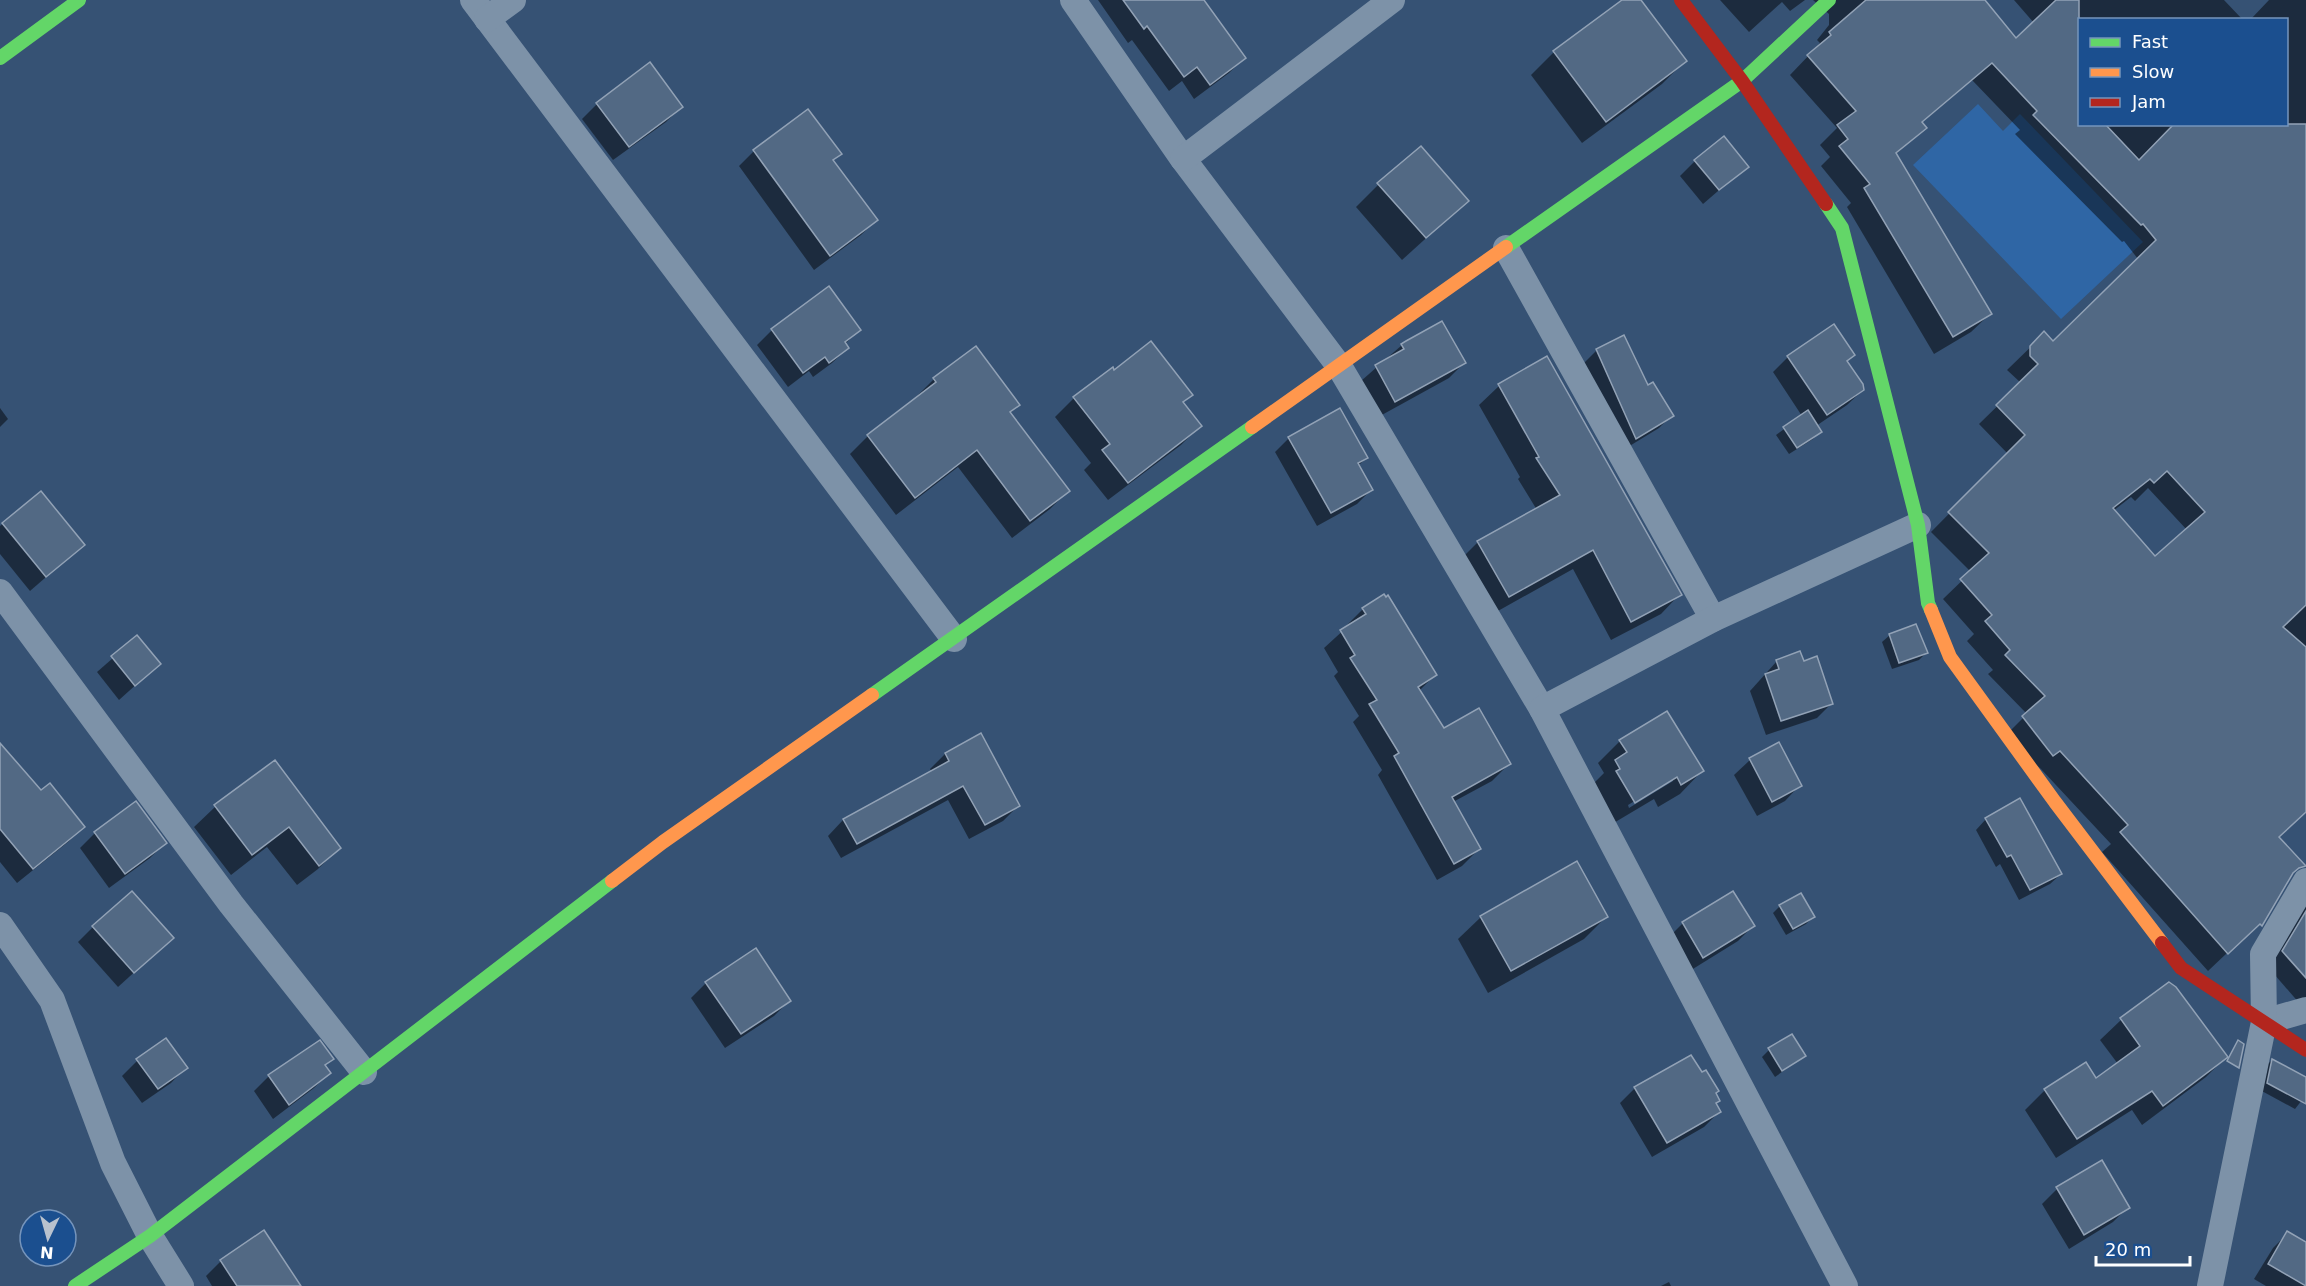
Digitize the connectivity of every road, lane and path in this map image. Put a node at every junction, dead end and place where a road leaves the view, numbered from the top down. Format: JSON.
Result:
{"nodes":[{"id":1,"x":79,"y":0,"type":"edge"},
{"id":2,"x":513,"y":0,"type":"edge"},
{"id":3,"x":1073,"y":0,"type":"edge"},
{"id":4,"x":1681,"y":0,"type":"edge"},
{"id":5,"x":1829,"y":0,"type":"edge"},
{"id":6,"x":1383,"y":2,"type":"edge"},
{"id":7,"x":480,"y":9,"type":"edge"},
{"id":8,"x":0,"y":58,"type":"edge"},
{"id":9,"x":1742,"y":81,"type":"junction"},
{"id":10,"x":1183,"y":159,"type":"junction"},
{"id":11,"x":1506,"y":248,"type":"junction"},
{"id":12,"x":1339,"y":366,"type":"junction"},
{"id":13,"x":1918,"y":525,"type":"junction"},
{"id":14,"x":0,"y":592,"type":"edge"},
{"id":15,"x":1713,"y":619,"type":"junction"},
{"id":16,"x":954,"y":639,"type":"junction"},
{"id":17,"x":1542,"y":709,"type":"junction"},
{"id":18,"x":2306,"y":881,"type":"edge"},
{"id":19,"x":0,"y":925,"type":"edge"},
{"id":20,"x":2306,"y":1010,"type":"edge"},
{"id":21,"x":2264,"y":1022,"type":"junction"},
{"id":22,"x":2306,"y":1050,"type":"edge"},
{"id":23,"x":364,"y":1072,"type":"junction"},
{"id":24,"x":150,"y":1236,"type":"junction"},
{"id":25,"x":75,"y":1286,"type":"edge"},
{"id":26,"x":181,"y":1286,"type":"edge"},
{"id":27,"x":1845,"y":1286,"type":"edge"},
{"id":28,"x":2210,"y":1286,"type":"edge"}],
"edges":[{"from":1,"to":8,"type":"street"},
{"from":2,"to":7,"type":"street"},
{"from":3,"to":10,"type":"street"},
{"from":4,"to":9,"type":"street"},
{"from":5,"to":9,"type":"street"},
{"from":6,"to":10,"type":"street"},
{"from":7,"to":16,"type":"street"},
{"from":9,"to":11,"type":"street"},
{"from":9,"to":13,"type":"street"},
{"from":10,"to":12,"type":"street"},
{"from":11,"to":12,"type":"street"},
{"from":11,"to":15,"type":"street"},
{"from":12,"to":16,"type":"street"},
{"from":12,"to":17,"type":"street"},
{"from":13,"to":15,"type":"street"},
{"from":13,"to":21,"type":"street"},
{"from":14,"to":23,"type":"street"},
{"from":15,"to":17,"type":"street"},
{"from":16,"to":23,"type":"street"},
{"from":17,"to":27,"type":"street"},
{"from":18,"to":21,"type":"street"},
{"from":19,"to":24,"type":"street"},
{"from":20,"to":21,"type":"street"},
{"from":21,"to":22,"type":"street"},
{"from":21,"to":28,"type":"street"},
{"from":23,"to":24,"type":"street"},
{"from":24,"to":25,"type":"street"},
{"from":24,"to":26,"type":"street"}]}
